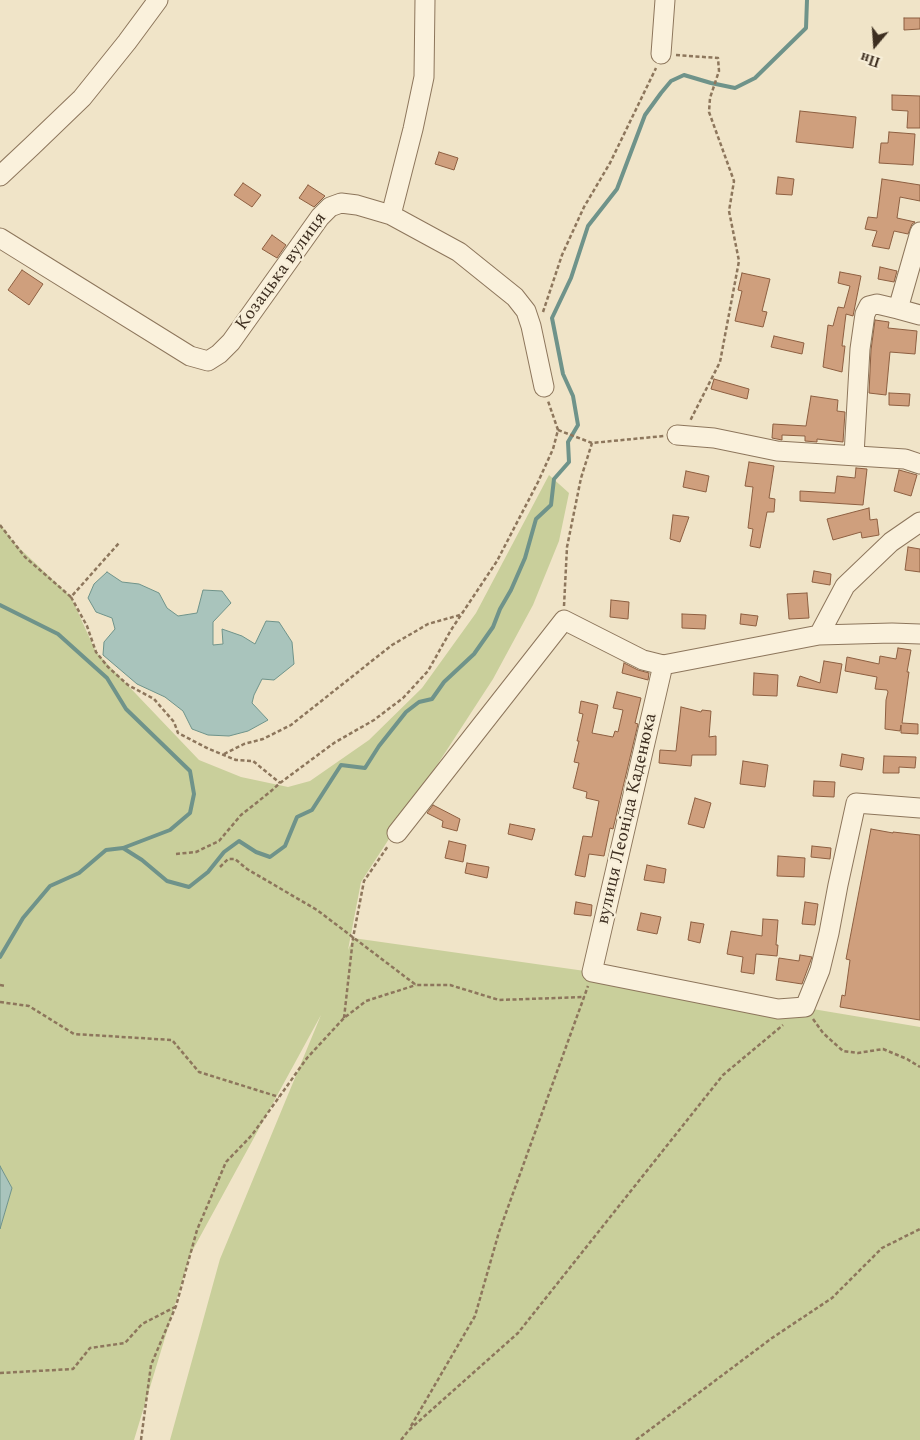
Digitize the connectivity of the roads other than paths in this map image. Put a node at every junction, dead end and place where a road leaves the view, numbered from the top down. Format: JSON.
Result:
{"nodes":[{"id":1,"x":158,"y":0,"type":"edge"},
{"id":2,"x":425,"y":0,"type":"edge"},
{"id":3,"x":665,"y":0,"type":"edge"},
{"id":4,"x":660,"y":54,"type":"road end"},
{"id":5,"x":0,"y":176,"type":"edge"},
{"id":6,"x":391,"y":215,"type":"junction"},
{"id":7,"x":920,"y":232,"type":"edge"},
{"id":8,"x":0,"y":238,"type":"edge"},
{"id":9,"x":898,"y":308,"type":"junction"},
{"id":10,"x":920,"y":315,"type":"edge"},
{"id":11,"x":544,"y":388,"type":"road end"},
{"id":12,"x":677,"y":435,"type":"road end"},
{"id":13,"x":854,"y":455,"type":"junction"},
{"id":14,"x":920,"y":464,"type":"edge"},
{"id":15,"x":920,"y":522,"type":"edge"},
{"id":16,"x":920,"y":634,"type":"edge"},
{"id":17,"x":819,"y":635,"type":"junction"},
{"id":18,"x":663,"y":665,"type":"junction"},
{"id":19,"x":920,"y":808,"type":"edge"},
{"id":20,"x":397,"y":833,"type":"road end"}],
"edges":[{"from":1,"to":5,"type":"street"},
{"from":2,"to":6,"type":"street"},
{"from":3,"to":4,"type":"street"},
{"from":6,"to":8,"type":"street","name":"Козацька вулиця"},
{"from":6,"to":11,"type":"street","name":"Козацька вулиця"},
{"from":7,"to":9,"type":"street"},
{"from":9,"to":10,"type":"street"},
{"from":9,"to":13,"type":"street"},
{"from":12,"to":13,"type":"street"},
{"from":13,"to":14,"type":"street"},
{"from":15,"to":17,"type":"street"},
{"from":16,"to":17,"type":"street"},
{"from":17,"to":18,"type":"street"},
{"from":18,"to":19,"type":"street","name":"вулиця Леоніда Каденюка"},
{"from":18,"to":20,"type":"street"}]}
